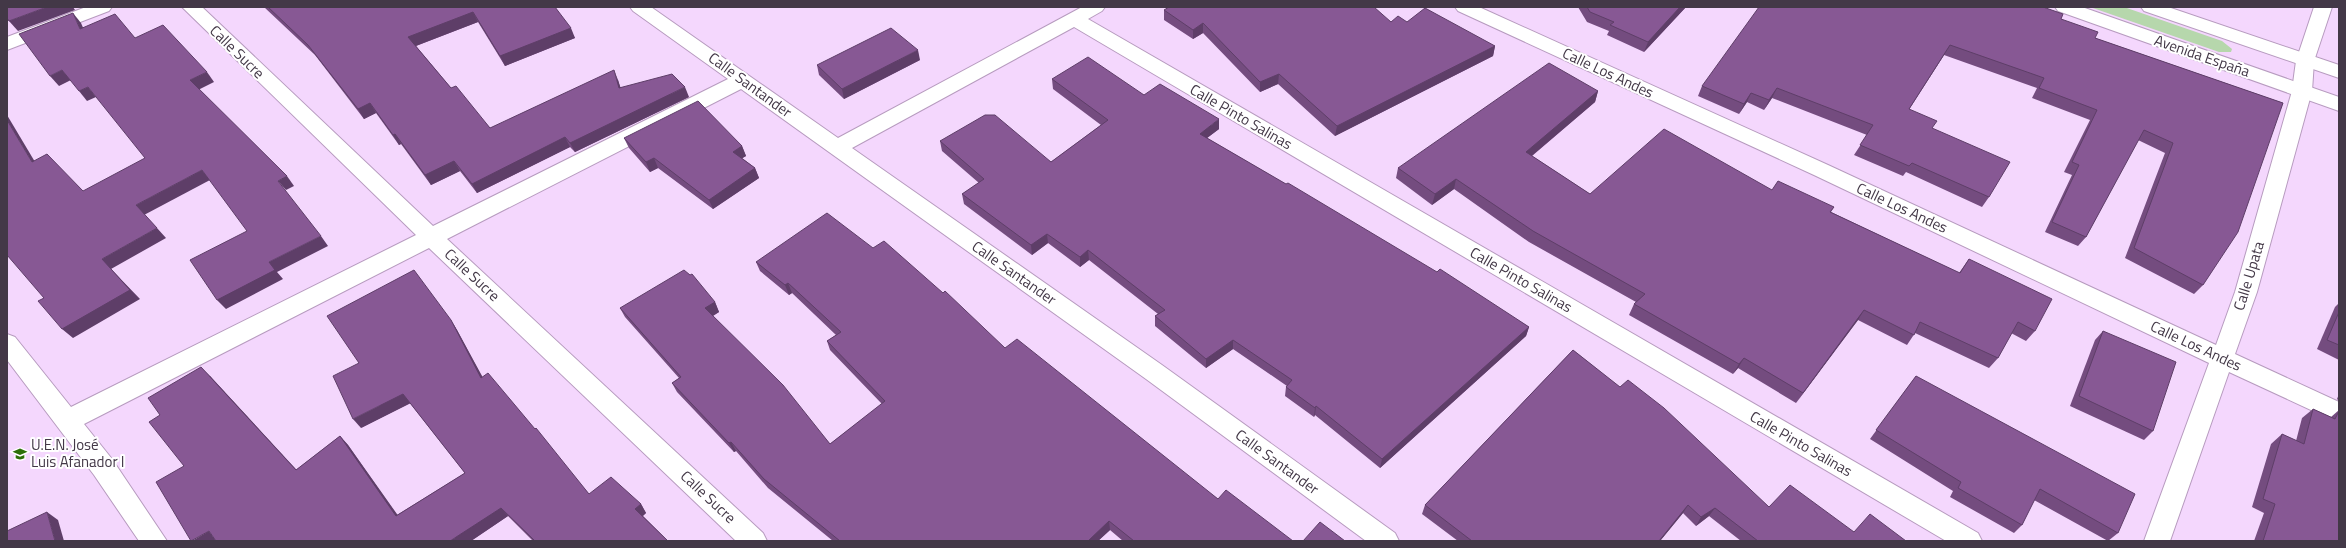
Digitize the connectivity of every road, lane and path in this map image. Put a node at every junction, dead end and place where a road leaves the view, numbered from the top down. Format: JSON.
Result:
{"nodes":[{"id":1,"x":103,"y":7,"type":"edge"},
{"id":2,"x":192,"y":7,"type":"edge"},
{"id":3,"x":640,"y":7,"type":"edge"},
{"id":4,"x":1096,"y":7,"type":"edge"},
{"id":5,"x":1464,"y":7,"type":"edge"},
{"id":6,"x":2064,"y":7,"type":"edge"},
{"id":7,"x":2150,"y":7,"type":"edge"},
{"id":8,"x":2323,"y":7,"type":"edge"},
{"id":9,"x":1074,"y":19,"type":"junction"},
{"id":10,"x":7,"y":44,"type":"edge"},
{"id":11,"x":2305,"y":61,"type":"junction"},
{"id":12,"x":2339,"y":72,"type":"edge"},
{"id":13,"x":743,"y":80,"type":"junction"},
{"id":14,"x":2302,"y":91,"type":"junction"},
{"id":15,"x":2339,"y":104,"type":"edge"},
{"id":16,"x":837,"y":147,"type":"junction"},
{"id":17,"x":432,"y":237,"type":"junction"},
{"id":18,"x":7,"y":343,"type":"edge"},
{"id":19,"x":2222,"y":358,"type":"junction"},
{"id":20,"x":2339,"y":413,"type":"edge"},
{"id":21,"x":68,"y":420,"type":"junction"},
{"id":22,"x":154,"y":541,"type":"edge"},
{"id":23,"x":754,"y":541,"type":"edge"},
{"id":24,"x":1386,"y":541,"type":"edge"},
{"id":25,"x":1969,"y":541,"type":"edge"},
{"id":26,"x":2157,"y":541,"type":"edge"}],
"edges":[{"from":1,"to":10,"type":"street"},
{"from":2,"to":17,"type":"street","name":"Calle Sucre"},
{"from":3,"to":13,"type":"street","name":"Calle Santander"},
{"from":4,"to":9,"type":"street"},
{"from":5,"to":19,"type":"street","name":"Calle Los Andes"},
{"from":6,"to":14,"type":"street","name":"Avenida España"},
{"from":7,"to":11,"type":"street","name":"Avenida España"},
{"from":8,"to":11,"type":"street","name":"Calle Upata"},
{"from":9,"to":16,"type":"street"},
{"from":9,"to":25,"type":"street","name":"Calle Pinto Salinas"},
{"from":11,"to":12,"type":"street","name":"Avenida España"},
{"from":11,"to":14,"type":"street","name":"Calle Upata"},
{"from":13,"to":16,"type":"street","name":"Calle Santander"},
{"from":13,"to":17,"type":"street"},
{"from":14,"to":15,"type":"street","name":"Avenida España"},
{"from":14,"to":19,"type":"street","name":"Calle Upata"},
{"from":16,"to":24,"type":"street","name":"Calle Santander"},
{"from":17,"to":21,"type":"street"},
{"from":17,"to":23,"type":"street","name":"Calle Sucre"},
{"from":18,"to":21,"type":"street"},
{"from":19,"to":20,"type":"street","name":"Calle Los Andes"},
{"from":19,"to":26,"type":"street","name":"Calle Upata"},
{"from":21,"to":22,"type":"street"}]}
